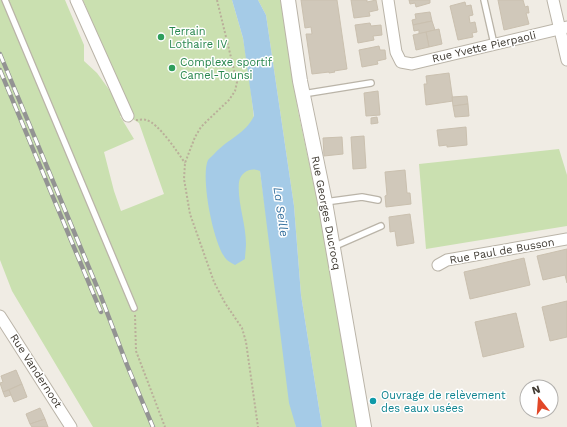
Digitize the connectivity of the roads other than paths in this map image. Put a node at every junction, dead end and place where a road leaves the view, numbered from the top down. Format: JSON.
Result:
{"nodes":[{"id":1,"x":5,"y":0,"type":"edge"},
{"id":2,"x":76,"y":0,"type":"edge"},
{"id":3,"x":288,"y":0,"type":"edge"},
{"id":4,"x":388,"y":0,"type":"edge"},
{"id":5,"x":484,"y":0,"type":"edge"},
{"id":6,"x":553,"y":0,"type":"edge"},
{"id":7,"x":563,"y":28,"type":"edge"},
{"id":8,"x":494,"y":44,"type":"junction"},
{"id":9,"x":567,"y":60,"type":"edge"},
{"id":10,"x":371,"y":83,"type":"dead end"},
{"id":11,"x":302,"y":94,"type":"junction"},
{"id":12,"x":128,"y":116,"type":"road end"},
{"id":13,"x":378,"y":200,"type":"dead end"},
{"id":14,"x":325,"y":202,"type":"junction"},
{"id":15,"x":380,"y":226,"type":"dead end"},
{"id":16,"x":567,"y":239,"type":"edge"},
{"id":17,"x":333,"y":247,"type":"junction"},
{"id":18,"x":438,"y":265,"type":"dead end"},
{"id":19,"x":134,"y":308,"type":"road end"},
{"id":20,"x":0,"y":316,"type":"edge"},
{"id":21,"x":71,"y":427,"type":"edge"},
{"id":22,"x":364,"y":427,"type":"edge"}],
"edges":[{"from":1,"to":19,"type":"lane"},
{"from":2,"to":12,"type":"street"},
{"from":3,"to":11,"type":"street","name":"Rue Georges Ducrocq"},
{"from":4,"to":8,"type":"street","name":"Rue Yvette Pierpaoli"},
{"from":5,"to":8,"type":"lane"},
{"from":6,"to":7,"type":"street"},
{"from":7,"to":8,"type":"street","name":"Rue Yvette Pierpaoli"},
{"from":7,"to":9,"type":"street"},
{"from":10,"to":11,"type":"lane"},
{"from":11,"to":14,"type":"street","name":"Rue Georges Ducrocq"},
{"from":13,"to":14,"type":"lane"},
{"from":14,"to":17,"type":"street","name":"Rue Georges Ducrocq"},
{"from":15,"to":17,"type":"lane"},
{"from":16,"to":18,"type":"street","name":"Rue Paul de Busson"},
{"from":17,"to":22,"type":"street","name":"Rue Georges Ducrocq"},
{"from":20,"to":21,"type":"street","name":"Rue Vandernoot"}]}
